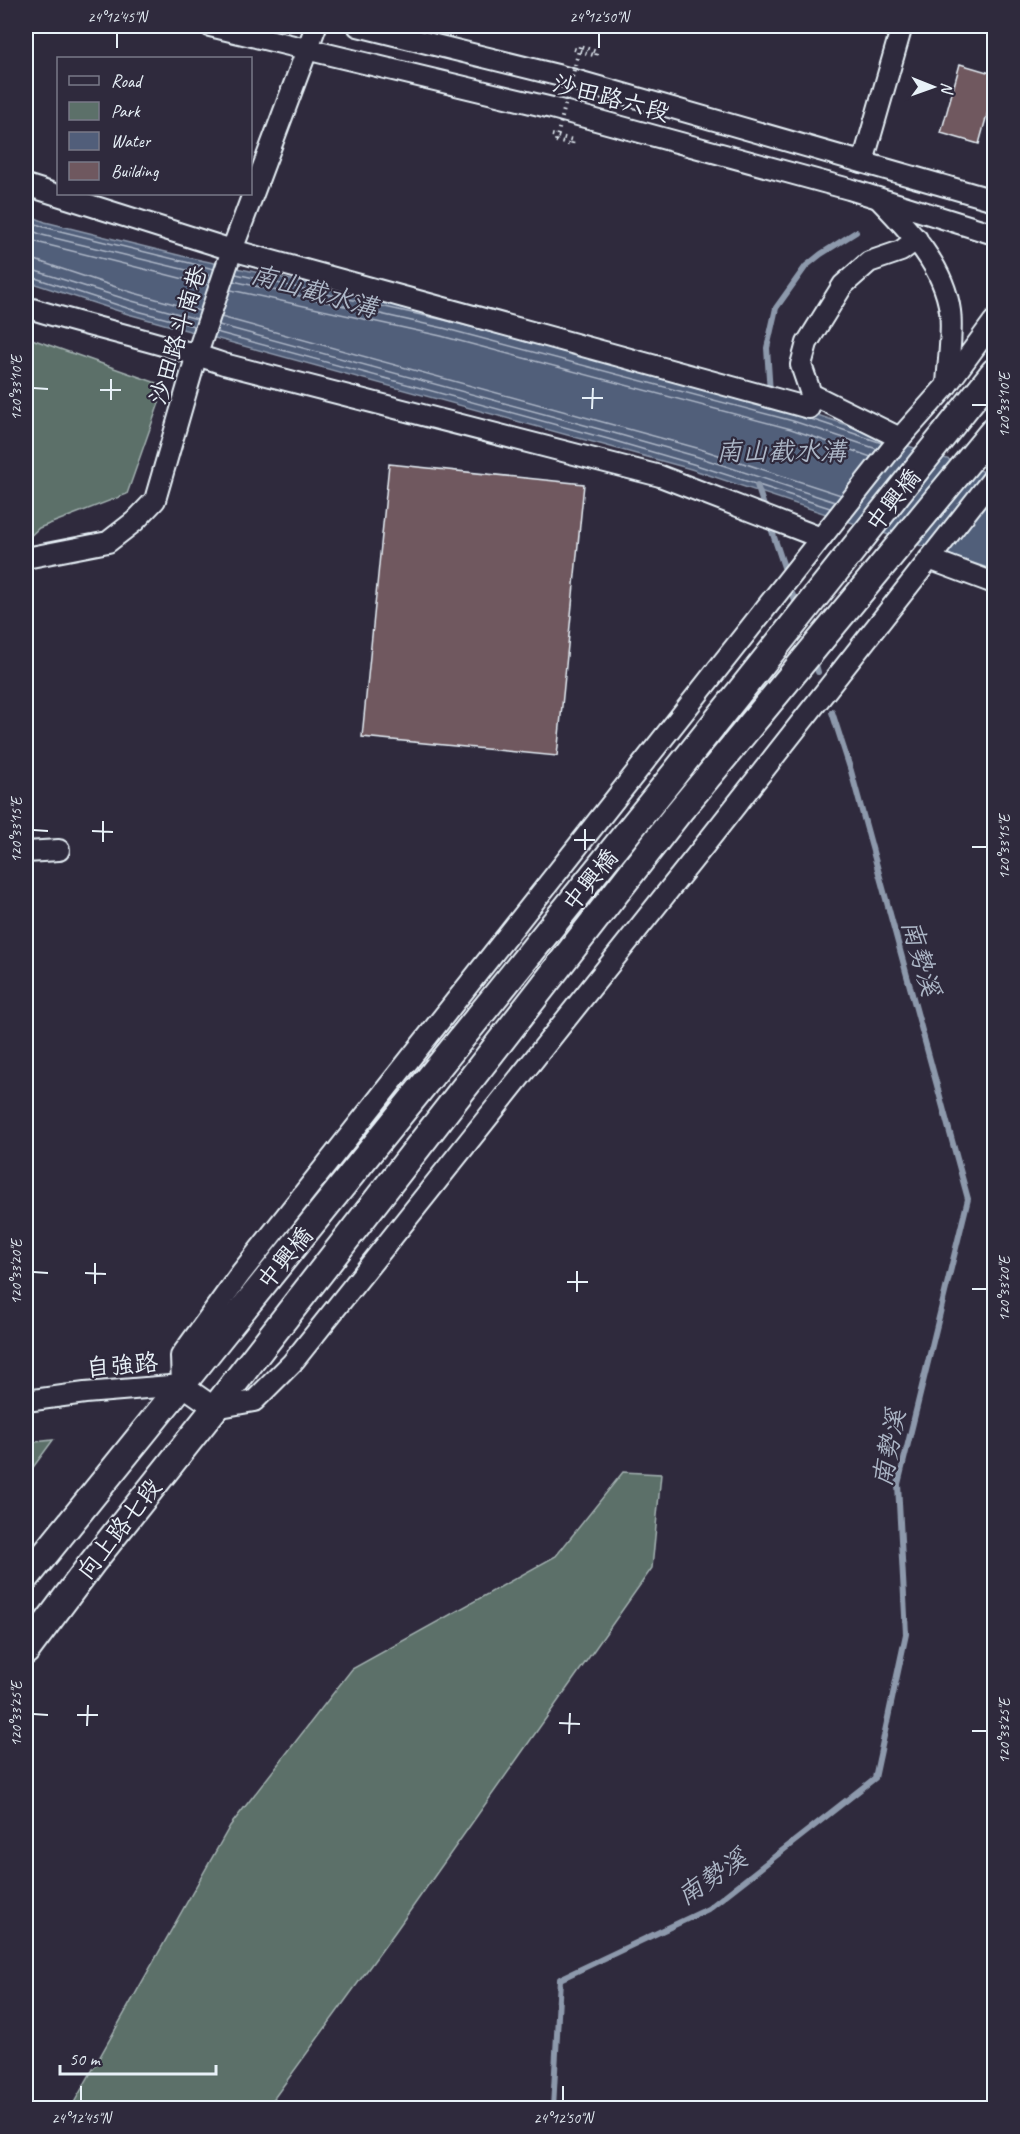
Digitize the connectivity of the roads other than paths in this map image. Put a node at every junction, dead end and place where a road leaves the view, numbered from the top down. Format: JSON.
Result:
{"nodes":[{"id":1,"x":210,"y":26,"type":"edge"},
{"id":2,"x":315,"y":26,"type":"edge"},
{"id":3,"x":358,"y":26,"type":"edge"},
{"id":4,"x":900,"y":33,"type":"dead end"},
{"id":5,"x":307,"y":50,"type":"junction"},
{"id":6,"x":863,"y":162,"type":"junction"},
{"id":7,"x":26,"y":184,"type":"edge"},
{"id":8,"x":57,"y":194,"type":"edge"},
{"id":9,"x":60,"y":195,"type":"edge"},
{"id":10,"x":878,"y":198,"type":"junction"},
{"id":11,"x":994,"y":200,"type":"edge"},
{"id":12,"x":994,"y":234,"type":"edge"},
{"id":13,"x":917,"y":239,"type":"junction"},
{"id":14,"x":232,"y":250,"type":"junction"},
{"id":15,"x":26,"y":307,"type":"edge"},
{"id":16,"x":994,"y":321,"type":"edge"},
{"id":17,"x":197,"y":354,"type":"junction"},
{"id":18,"x":994,"y":372,"type":"edge"},
{"id":19,"x":947,"y":385,"type":"junction"},
{"id":20,"x":809,"y":408,"type":"dead end"},
{"id":21,"x":994,"y":430,"type":"edge"},
{"id":22,"x":900,"y":438,"type":"junction"},
{"id":23,"x":994,"y":477,"type":"edge"},
{"id":24,"x":820,"y":537,"type":"junction"},
{"id":25,"x":26,"y":558,"type":"edge"},
{"id":26,"x":929,"y":559,"type":"junction"},
{"id":27,"x":994,"y":583,"type":"edge"},
{"id":28,"x":59,"y":850,"type":"dead end"},
{"id":29,"x":26,"y":852,"type":"edge"},
{"id":30,"x":182,"y":1385,"type":"junction"},
{"id":31,"x":26,"y":1401,"type":"edge"},
{"id":32,"x":215,"y":1408,"type":"junction"},
{"id":33,"x":26,"y":1578,"type":"edge"},
{"id":34,"x":26,"y":1651,"type":"edge"}],
"edges":[{"from":1,"to":5,"type":"street","name":"沙田路六段"},
{"from":2,"to":5,"type":"street","name":"沙田路斗南巷"},
{"from":3,"to":6,"type":"street","name":"沙田路六段"},
{"from":4,"to":6,"type":"street"},
{"from":5,"to":10,"type":"street","name":"沙田路六段"},
{"from":5,"to":14,"type":"street","name":"沙田路斗南巷"},
{"from":6,"to":11,"type":"street","name":"沙田路六段"},
{"from":7,"to":8,"type":"street"},
{"from":9,"to":14,"type":"street"},
{"from":10,"to":12,"type":"street","name":"沙田路六段"},
{"from":10,"to":13,"type":"street"},
{"from":13,"to":19,"type":"street"},
{"from":13,"to":22,"type":"street"},
{"from":14,"to":17,"type":"street","name":"沙田路斗南巷"},
{"from":14,"to":20,"type":"street"},
{"from":15,"to":17,"type":"street"},
{"from":16,"to":19,"type":"street"},
{"from":17,"to":24,"type":"street"},
{"from":17,"to":25,"type":"street","name":"沙田路斗南巷"},
{"from":18,"to":30,"type":"main road","name":"中興橋"},
{"from":19,"to":22,"type":"street"},
{"from":21,"to":32,"type":"main road","name":"中興橋"},
{"from":22,"to":24,"type":"street"},
{"from":23,"to":26,"type":"street"},
{"from":24,"to":30,"type":"street"},
{"from":26,"to":27,"type":"street"},
{"from":26,"to":32,"type":"street"},
{"from":28,"to":29,"type":"street"},
{"from":30,"to":31,"type":"street","name":"自強路"},
{"from":30,"to":32,"type":"street","name":"自強路"},
{"from":30,"to":33,"type":"main road","name":"向上路七段"},
{"from":32,"to":34,"type":"main road","name":"向上路七段"}]}
